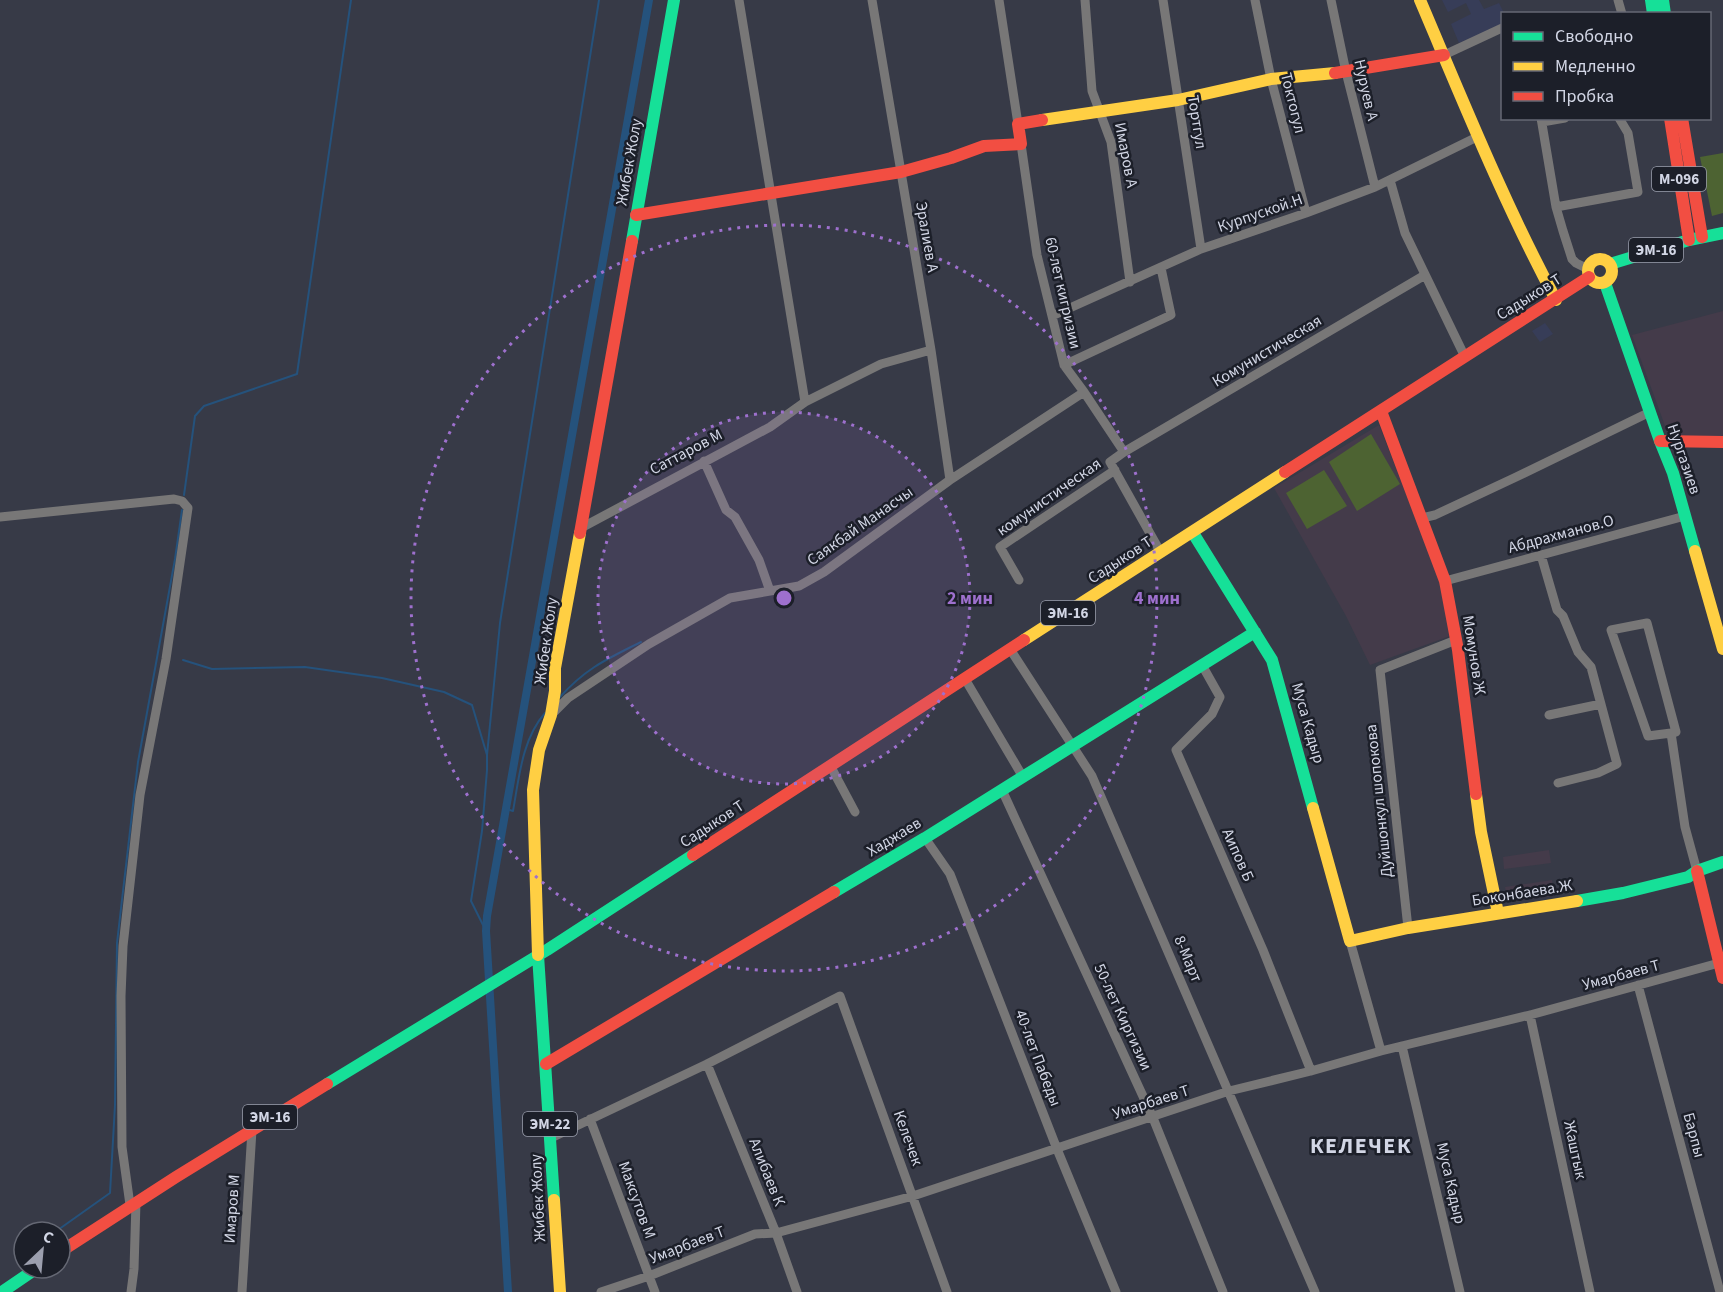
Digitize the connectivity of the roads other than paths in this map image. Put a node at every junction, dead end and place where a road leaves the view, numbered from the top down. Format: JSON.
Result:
{"nodes":[{"id":1,"x":674,"y":0,"type":"edge"},
{"id":2,"x":739,"y":0,"type":"edge"},
{"id":3,"x":872,"y":0,"type":"edge"},
{"id":4,"x":999,"y":0,"type":"edge"},
{"id":5,"x":1084,"y":0,"type":"edge"},
{"id":6,"x":1163,"y":0,"type":"edge"},
{"id":7,"x":1255,"y":0,"type":"edge"},
{"id":8,"x":1331,"y":0,"type":"edge"},
{"id":9,"x":1420,"y":0,"type":"edge"},
{"id":10,"x":1501,"y":29,"type":"edge"},
{"id":11,"x":1444,"y":55,"type":"junction"},
{"id":12,"x":1346,"y":72,"type":"junction"},
{"id":13,"x":1271,"y":79,"type":"junction"},
{"id":14,"x":1178,"y":100,"type":"junction"},
{"id":15,"x":1101,"y":111,"type":"junction"},
{"id":16,"x":1542,"y":120,"type":"edge"},
{"id":17,"x":1620,"y":120,"type":"edge"},
{"id":18,"x":1670,"y":120,"type":"edge"},
{"id":19,"x":1682,"y":120,"type":"edge"},
{"id":20,"x":1018,"y":124,"type":"junction"},
{"id":21,"x":1478,"y":137,"type":"junction"},
{"id":22,"x":1021,"y":144,"type":"junction"},
{"id":23,"x":900,"y":172,"type":"junction"},
{"id":24,"x":1390,"y":180,"type":"junction"},
{"id":25,"x":1374,"y":187,"type":"junction"},
{"id":26,"x":772,"y":193,"type":"junction"},
{"id":27,"x":1556,"y":207,"type":"junction"},
{"id":28,"x":1306,"y":213,"type":"junction"},
{"id":29,"x":636,"y":214,"type":"junction"},
{"id":30,"x":1723,"y":233,"type":"edge"},
{"id":31,"x":1696,"y":239,"type":"junction"},
{"id":32,"x":1201,"y":249,"type":"junction"},
{"id":33,"x":1610,"y":264,"type":"junction"},
{"id":34,"x":1161,"y":268,"type":"junction"},
{"id":35,"x":1589,"y":273,"type":"junction"},
{"id":36,"x":1425,"y":275,"type":"junction"},
{"id":37,"x":1131,"y":282,"type":"junction"},
{"id":38,"x":1605,"y":283,"type":"junction"},
{"id":39,"x":1556,"y":300,"type":"junction"},
{"id":40,"x":1052,"y":316,"type":"junction"},
{"id":41,"x":931,"y":350,"type":"junction"},
{"id":42,"x":1465,"y":357,"type":"junction"},
{"id":43,"x":1064,"y":365,"type":"junction"},
{"id":44,"x":1084,"y":392,"type":"junction"},
{"id":45,"x":805,"y":402,"type":"junction"},
{"id":46,"x":1381,"y":411,"type":"junction"},
{"id":47,"x":1650,"y":412,"type":"junction"},
{"id":48,"x":1660,"y":441,"type":"junction"},
{"id":49,"x":1723,"y":442,"type":"edge"},
{"id":50,"x":1124,"y":453,"type":"junction"},
{"id":51,"x":704,"y":461,"type":"junction"},
{"id":52,"x":1114,"y":470,"type":"junction"},
{"id":53,"x":950,"y":480,"type":"junction"},
{"id":54,"x":1685,"y":516,"type":"junction"},
{"id":55,"x":0,"y":517,"type":"edge"},
{"id":56,"x":1422,"y":518,"type":"junction"},
{"id":57,"x":581,"y":528,"type":"junction"},
{"id":58,"x":1192,"y":533,"type":"junction"},
{"id":59,"x":1161,"y":553,"type":"junction"},
{"id":60,"x":1541,"y":555,"type":"junction"},
{"id":61,"x":1019,"y":580,"type":"dead end"},
{"id":62,"x":1445,"y":581,"type":"junction"},
{"id":63,"x":770,"y":591,"type":"junction"},
{"id":64,"x":1255,"y":632,"type":"junction"},
{"id":65,"x":1456,"y":640,"type":"junction"},
{"id":66,"x":1011,"y":649,"type":"junction"},
{"id":67,"x":1723,"y":649,"type":"edge"},
{"id":68,"x":1202,"y":665,"type":"junction"},
{"id":69,"x":965,"y":679,"type":"junction"},
{"id":70,"x":1601,"y":704,"type":"junction"},
{"id":71,"x":551,"y":715,"type":"junction"},
{"id":72,"x":1549,"y":715,"type":"dead end"},
{"id":73,"x":1671,"y":733,"type":"junction"},
{"id":74,"x":1073,"y":746,"type":"junction"},
{"id":75,"x":831,"y":766,"type":"junction"},
{"id":76,"x":1023,"y":777,"type":"junction"},
{"id":77,"x":1558,"y":783,"type":"dead end"},
{"id":78,"x":1002,"y":790,"type":"junction"},
{"id":79,"x":855,"y":812,"type":"dead end"},
{"id":80,"x":925,"y":838,"type":"junction"},
{"id":81,"x":1723,"y":862,"type":"edge"},
{"id":82,"x":1697,"y":871,"type":"junction"},
{"id":83,"x":1498,"y":914,"type":"junction"},
{"id":84,"x":1408,"y":928,"type":"junction"},
{"id":85,"x":1350,"y":941,"type":"junction"},
{"id":86,"x":543,"y":953,"type":"junction"},
{"id":87,"x":1719,"y":963,"type":"junction"},
{"id":88,"x":1723,"y":978,"type":"edge"},
{"id":89,"x":1638,"y":986,"type":"junction"},
{"id":90,"x":1530,"y":1015,"type":"junction"},
{"id":91,"x":1402,"y":1046,"type":"junction"},
{"id":92,"x":1381,"y":1051,"type":"junction"},
{"id":93,"x":546,"y":1064,"type":"junction"},
{"id":94,"x":706,"y":1064,"type":"junction"},
{"id":95,"x":1311,"y":1071,"type":"junction"},
{"id":96,"x":1229,"y":1092,"type":"junction"},
{"id":97,"x":1153,"y":1118,"type":"junction"},
{"id":98,"x":591,"y":1119,"type":"junction"},
{"id":99,"x":252,"y":1128,"type":"junction"},
{"id":100,"x":551,"y":1138,"type":"junction"},
{"id":101,"x":1057,"y":1149,"type":"junction"},
{"id":102,"x":913,"y":1196,"type":"junction"},
{"id":103,"x":133,"y":1203,"type":"junction"},
{"id":104,"x":776,"y":1233,"type":"junction"},
{"id":105,"x":72,"y":1244,"type":"edge"},
{"id":106,"x":649,"y":1276,"type":"junction"},
{"id":107,"x":20,"y":1280,"type":"edge"},
{"id":108,"x":2,"y":1292,"type":"edge"},
{"id":109,"x":131,"y":1292,"type":"edge"},
{"id":110,"x":242,"y":1292,"type":"edge"},
{"id":111,"x":560,"y":1292,"type":"edge"},
{"id":112,"x":601,"y":1292,"type":"edge"},
{"id":113,"x":655,"y":1292,"type":"edge"},
{"id":114,"x":797,"y":1292,"type":"edge"},
{"id":115,"x":947,"y":1292,"type":"edge"},
{"id":116,"x":1116,"y":1292,"type":"edge"},
{"id":117,"x":1223,"y":1292,"type":"edge"},
{"id":118,"x":1315,"y":1292,"type":"edge"},
{"id":119,"x":1460,"y":1292,"type":"edge"},
{"id":120,"x":1590,"y":1292,"type":"edge"},
{"id":121,"x":1720,"y":1292,"type":"edge"}],
"edges":[{"from":1,"to":29,"type":"main road","name":"Жибек Жолу"},
{"from":2,"to":26,"type":"street"},
{"from":3,"to":23,"type":"street","name":"Эралиев А"},
{"from":4,"to":20,"type":"street"},
{"from":5,"to":15,"type":"street","name":"Имаров А"},
{"from":6,"to":14,"type":"street","name":"Тортгул"},
{"from":7,"to":13,"type":"street","name":"Токтогул"},
{"from":8,"to":12,"type":"street","name":"Нуруев А"},
{"from":9,"to":11,"type":"main road"},
{"from":10,"to":11,"type":"street"},
{"from":11,"to":12,"type":"main road"},
{"from":11,"to":21,"type":"main road"},
{"from":12,"to":13,"type":"main road"},
{"from":12,"to":25,"type":"street","name":"Нуруев А"},
{"from":13,"to":14,"type":"main road"},
{"from":13,"to":28,"type":"street","name":"Токтогул"},
{"from":14,"to":15,"type":"main road"},
{"from":14,"to":32,"type":"street","name":"Тортгул"},
{"from":15,"to":20,"type":"main road"},
{"from":15,"to":37,"type":"street","name":"Имаров А"},
{"from":16,"to":27,"type":"street"},
{"from":17,"to":27,"type":"street"},
{"from":18,"to":31,"type":"main road","number":"М-096"},
{"from":19,"to":31,"type":"main road","number":"М-096"},
{"from":20,"to":22,"type":"main road"},
{"from":21,"to":24,"type":"street","name":"Курпуской.Н"},
{"from":21,"to":39,"type":"main road"},
{"from":22,"to":23,"type":"main road"},
{"from":22,"to":40,"type":"street","name":"60-лет кигризии"},
{"from":23,"to":26,"type":"main road"},
{"from":23,"to":41,"type":"street","name":"Эралиев А"},
{"from":24,"to":25,"type":"street","name":"Курпуской.Н"},
{"from":24,"to":36,"type":"street"},
{"from":25,"to":28,"type":"street","name":"Курпуской.Н"},
{"from":26,"to":29,"type":"main road"},
{"from":26,"to":45,"type":"street"},
{"from":27,"to":35,"type":"street"},
{"from":28,"to":32,"type":"street","name":"Курпуской.Н"},
{"from":29,"to":57,"type":"main road","name":"Жибек Жолу"},
{"from":30,"to":31,"type":"main road","number":"ЭМ-16"},
{"from":31,"to":33,"type":"main road","number":"ЭМ-16"},
{"from":32,"to":34,"type":"street","name":"Курпуской.Н"},
{"from":33,"to":35,"type":"main road","number":"ЭМ-16"},
{"from":33,"to":38,"type":"main road","number":"ЭМ-16"},
{"from":34,"to":37,"type":"street","name":"Курпуской.Н"},
{"from":34,"to":43,"type":"street"},
{"from":35,"to":38,"type":"main road"},
{"from":35,"to":39,"type":"main road","name":"Садыков Т","number":"ЭМ-16"},
{"from":36,"to":42,"type":"street"},
{"from":36,"to":50,"type":"street","name":"Комунистическая"},
{"from":37,"to":40,"type":"street","name":"Курпуской.Н"},
{"from":38,"to":47,"type":"main road","name":"Нургазиев"},
{"from":39,"to":42,"type":"main road","name":"Садыков Т","number":"ЭМ-16"},
{"from":40,"to":43,"type":"street","name":"60-лет кигризии"},
{"from":41,"to":45,"type":"street","name":"Саттаров М"},
{"from":41,"to":53,"type":"street","name":"Эралиев А"},
{"from":42,"to":46,"type":"main road","name":"Садыков Т","number":"ЭМ-16"},
{"from":43,"to":44,"type":"street","name":"60-лет кигризии"},
{"from":44,"to":50,"type":"street","name":"60-лет кигризии"},
{"from":44,"to":53,"type":"street","name":"Саякбай Манасчы"},
{"from":45,"to":51,"type":"street","name":"Саттаров М"},
{"from":46,"to":56,"type":"main road","name":"Момунов Ж"},
{"from":46,"to":58,"type":"main road","name":"Садыков Т","number":"ЭМ-16"},
{"from":47,"to":48,"type":"main road","name":"Нургазиев"},
{"from":47,"to":56,"type":"street"},
{"from":48,"to":49,"type":"main road"},
{"from":48,"to":54,"type":"main road","name":"Нургазиев"},
{"from":50,"to":52,"type":"street"},
{"from":51,"to":57,"type":"street","name":"Саттаров М"},
{"from":51,"to":63,"type":"street"},
{"from":52,"to":59,"type":"street"},
{"from":52,"to":61,"type":"street","name":"комунистическая"},
{"from":53,"to":63,"type":"street","name":"Саякбай Манасчы"},
{"from":54,"to":60,"type":"street","name":"Абдрахманов.О"},
{"from":54,"to":67,"type":"main road","name":"Нургазиев"},
{"from":55,"to":103,"type":"street"},
{"from":56,"to":62,"type":"main road","name":"Момунов Ж"},
{"from":57,"to":71,"type":"main road","name":"Жибек Жолу"},
{"from":58,"to":59,"type":"main road","name":"Садыков Т","number":"ЭМ-16"},
{"from":58,"to":64,"type":"main road","name":"Муса Кадыр"},
{"from":59,"to":66,"type":"main road","name":"Садыков Т","number":"ЭМ-16"},
{"from":60,"to":62,"type":"street","name":"Абдрахманов.О"},
{"from":60,"to":70,"type":"street"},
{"from":62,"to":65,"type":"main road","name":"Момунов Ж"},
{"from":63,"to":71,"type":"street","name":"Саякбай Манасчы"},
{"from":64,"to":68,"type":"main road","name":"Хаджаев"},
{"from":64,"to":85,"type":"main road","name":"Муса Кадыр"},
{"from":65,"to":83,"type":"main road","name":"Момунов Ж"},
{"from":65,"to":84,"type":"street","name":"Дуйшонкул шопокова"},
{"from":66,"to":69,"type":"main road","name":"Садыков Т","number":"ЭМ-16"},
{"from":66,"to":74,"type":"street","name":"8-Март"},
{"from":68,"to":74,"type":"main road","name":"Хаджаев"},
{"from":68,"to":95,"type":"street","name":"Аипов Б"},
{"from":69,"to":75,"type":"main road","name":"Садыков Т","number":"ЭМ-16"},
{"from":69,"to":76,"type":"street"},
{"from":70,"to":72,"type":"street"},
{"from":70,"to":77,"type":"street"},
{"from":71,"to":86,"type":"main road","name":"Жибек Жолу"},
{"from":73,"to":73,"type":"street"},
{"from":73,"to":82,"type":"street"},
{"from":74,"to":76,"type":"main road","name":"Хаджаев"},
{"from":74,"to":96,"type":"street","name":"8-Март"},
{"from":75,"to":79,"type":"street"},
{"from":75,"to":86,"type":"main road","name":"Садыков Т","number":"ЭМ-16"},
{"from":76,"to":78,"type":"main road","name":"Хаджаев"},
{"from":78,"to":80,"type":"main road","name":"Хаджаев"},
{"from":78,"to":97,"type":"street","name":"50-лет Киргизии"},
{"from":80,"to":93,"type":"main road","name":"Хаджаев"},
{"from":80,"to":101,"type":"street","name":"40-лет Пабеды"},
{"from":81,"to":82,"type":"main road","name":"Боконбаева.Ж"},
{"from":82,"to":83,"type":"main road","name":"Боконбаева.Ж"},
{"from":82,"to":87,"type":"main road"},
{"from":83,"to":84,"type":"main road","name":"Боконбаева.Ж"},
{"from":84,"to":85,"type":"main road","name":"Боконбаева.Ж"},
{"from":85,"to":92,"type":"street"},
{"from":86,"to":93,"type":"main road","name":"Жибек Жолу","number":"ЭМ-22"},
{"from":86,"to":99,"type":"main road","number":"ЭМ-16"},
{"from":87,"to":88,"type":"main road"},
{"from":87,"to":89,"type":"street","name":"Умарбаев Т"},
{"from":89,"to":90,"type":"street","name":"Умарбаев Т"},
{"from":89,"to":121,"type":"street","name":"Барпы"},
{"from":90,"to":91,"type":"street","name":"Умарбаев Т"},
{"from":90,"to":120,"type":"street","name":"Жаштык"},
{"from":91,"to":92,"type":"street","name":"Умарбаев Т"},
{"from":91,"to":119,"type":"street","name":"Муса Кадыр"},
{"from":92,"to":95,"type":"street","name":"Умарбаев Т"},
{"from":93,"to":100,"type":"main road","name":"Жибек Жолу","number":"ЭМ-22"},
{"from":94,"to":98,"type":"street"},
{"from":94,"to":102,"type":"street","name":"Келечек"},
{"from":94,"to":104,"type":"street","name":"Алибаев К"},
{"from":95,"to":96,"type":"street","name":"Умарбаев Т"},
{"from":96,"to":97,"type":"street","name":"Умарбаев Т"},
{"from":96,"to":118,"type":"street","name":"8-Март"},
{"from":97,"to":101,"type":"street","name":"Умарбаев Т"},
{"from":97,"to":117,"type":"street","name":"50-лет Киргизии"},
{"from":98,"to":100,"type":"street"},
{"from":98,"to":106,"type":"street","name":"Максутов М"},
{"from":99,"to":103,"type":"main road","number":"ЭМ-16"},
{"from":99,"to":110,"type":"street","name":"Имаров М"},
{"from":100,"to":111,"type":"main road","name":"Жибек Жолу","number":"ЭМ-22"},
{"from":101,"to":102,"type":"street","name":"Умарбаев Т"},
{"from":101,"to":116,"type":"street","name":"40-лет Пабеды"},
{"from":102,"to":104,"type":"street","name":"Умарбаев Т"},
{"from":102,"to":115,"type":"street","name":"Келечек"},
{"from":103,"to":105,"type":"main road","number":"ЭМ-16"},
{"from":103,"to":109,"type":"street"},
{"from":104,"to":106,"type":"street","name":"Умарбаев Т"},
{"from":104,"to":114,"type":"street","name":"Алибаев К"},
{"from":106,"to":112,"type":"street","name":"Умарбаев Т"},
{"from":106,"to":113,"type":"street","name":"Максутов М"},
{"from":107,"to":108,"type":"main road"}]}
